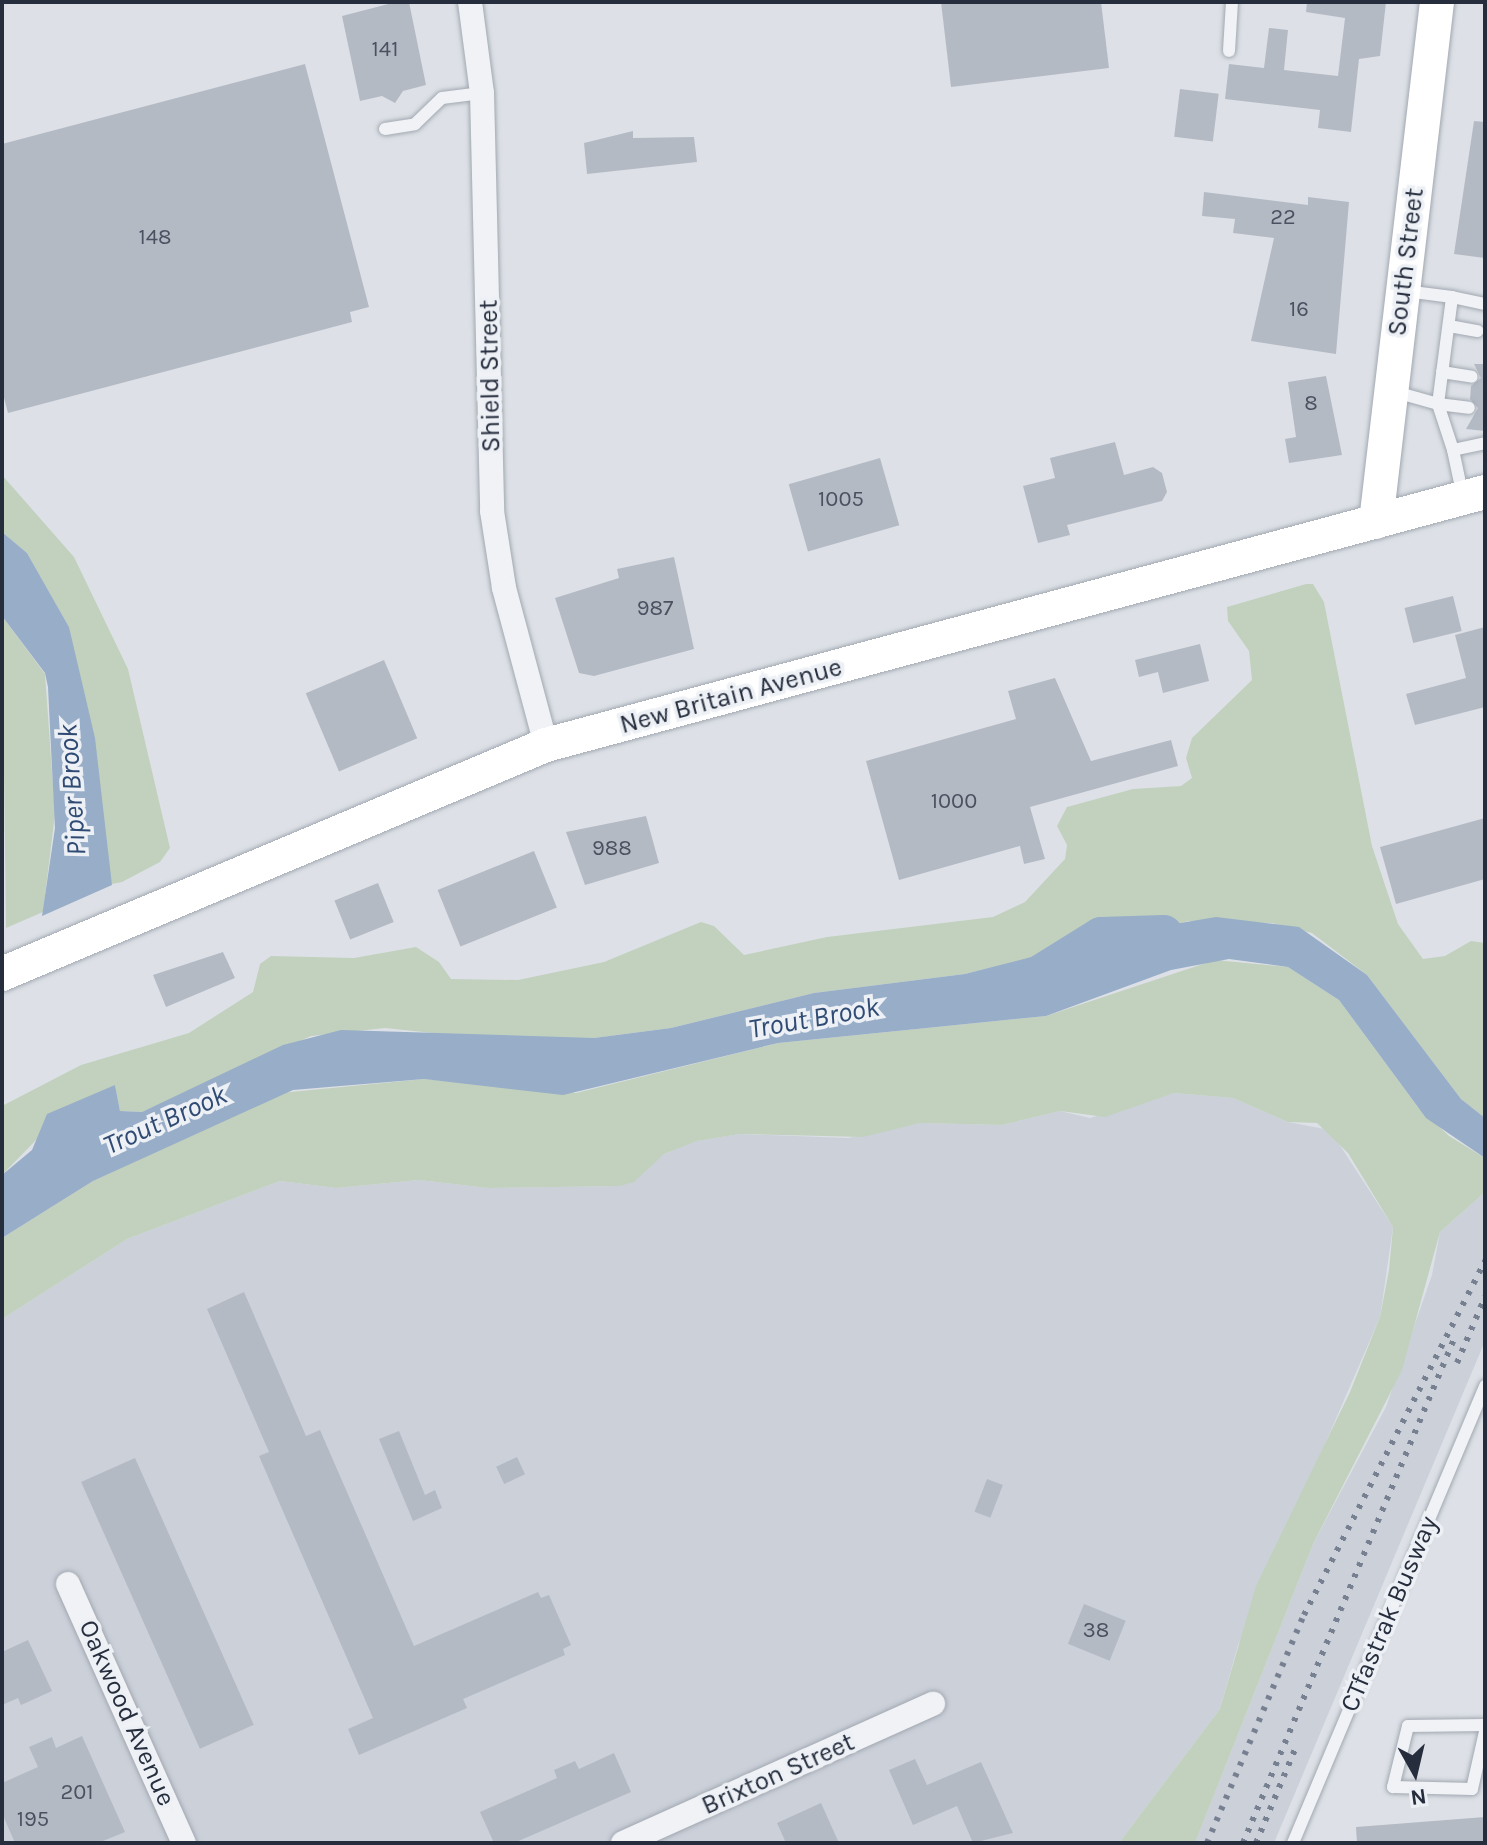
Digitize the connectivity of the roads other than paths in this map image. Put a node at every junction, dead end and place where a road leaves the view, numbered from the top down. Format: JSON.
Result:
{"nodes":[{"id":1,"x":470,"y":2,"type":"edge"},
{"id":2,"x":1232,"y":2,"type":"edge"},
{"id":3,"x":1437,"y":2,"type":"edge"},
{"id":4,"x":1229,"y":51,"type":"dead end"},
{"id":5,"x":482,"y":93,"type":"junction"},
{"id":6,"x":385,"y":129,"type":"dead end"},
{"id":7,"x":1403,"y":290,"type":"junction"},
{"id":8,"x":1452,"y":297,"type":"junction"},
{"id":9,"x":1485,"y":304,"type":"edge"},
{"id":10,"x":1449,"y":326,"type":"junction"},
{"id":11,"x":1478,"y":331,"type":"dead end"},
{"id":12,"x":1442,"y":372,"type":"junction"},
{"id":13,"x":1472,"y":377,"type":"dead end"},
{"id":14,"x":1391,"y":391,"type":"junction"},
{"id":15,"x":1438,"y":404,"type":"junction"},
{"id":16,"x":1469,"y":408,"type":"dead end"},
{"id":17,"x":1485,"y":443,"type":"edge"},
{"id":18,"x":1453,"y":450,"type":"junction"},
{"id":19,"x":1474,"y":495,"type":"edge"},
{"id":20,"x":1376,"y":522,"type":"junction"},
{"id":21,"x":546,"y":745,"type":"junction"},
{"id":22,"x":2,"y":974,"type":"edge"},
{"id":23,"x":1485,"y":1386,"type":"edge"},
{"id":24,"x":68,"y":1584,"type":"dead end"},
{"id":25,"x":933,"y":1704,"type":"dead end"},
{"id":26,"x":1485,"y":1725,"type":"edge"},
{"id":27,"x":1485,"y":1732,"type":"edge"},
{"id":28,"x":1481,"y":1767,"type":"edge"},
{"id":29,"x":184,"y":1843,"type":"edge"},
{"id":30,"x":623,"y":1843,"type":"edge"},
{"id":31,"x":1293,"y":1843,"type":"edge"}],
"edges":[{"from":1,"to":5,"type":"street","name":"Shield Street"},
{"from":2,"to":4,"type":"lane"},
{"from":3,"to":7,"type":"main road","name":"South Street"},
{"from":5,"to":6,"type":"lane"},
{"from":5,"to":21,"type":"street","name":"Shield Street"},
{"from":7,"to":8,"type":"lane"},
{"from":7,"to":14,"type":"main road","name":"South Street"},
{"from":8,"to":9,"type":"lane"},
{"from":8,"to":10,"type":"lane"},
{"from":10,"to":11,"type":"lane"},
{"from":10,"to":12,"type":"lane"},
{"from":12,"to":13,"type":"lane"},
{"from":12,"to":15,"type":"lane"},
{"from":14,"to":15,"type":"lane"},
{"from":14,"to":20,"type":"main road","name":"South Street"},
{"from":15,"to":16,"type":"lane"},
{"from":15,"to":18,"type":"lane"},
{"from":17,"to":18,"type":"lane"},
{"from":18,"to":19,"type":"lane"},
{"from":19,"to":20,"type":"main road","name":"New Britain Avenue"},
{"from":20,"to":21,"type":"main road","name":"New Britain Avenue"},
{"from":21,"to":22,"type":"main road","name":"New Britain Avenue"},
{"from":23,"to":31,"type":"lane","name":"CTfastrak Busway"},
{"from":24,"to":29,"type":"street","name":"Oakwood Avenue"},
{"from":25,"to":30,"type":"street","name":"Brixton Street"},
{"from":26,"to":28,"type":"lane"},
{"from":27,"to":28,"type":"lane"}]}
